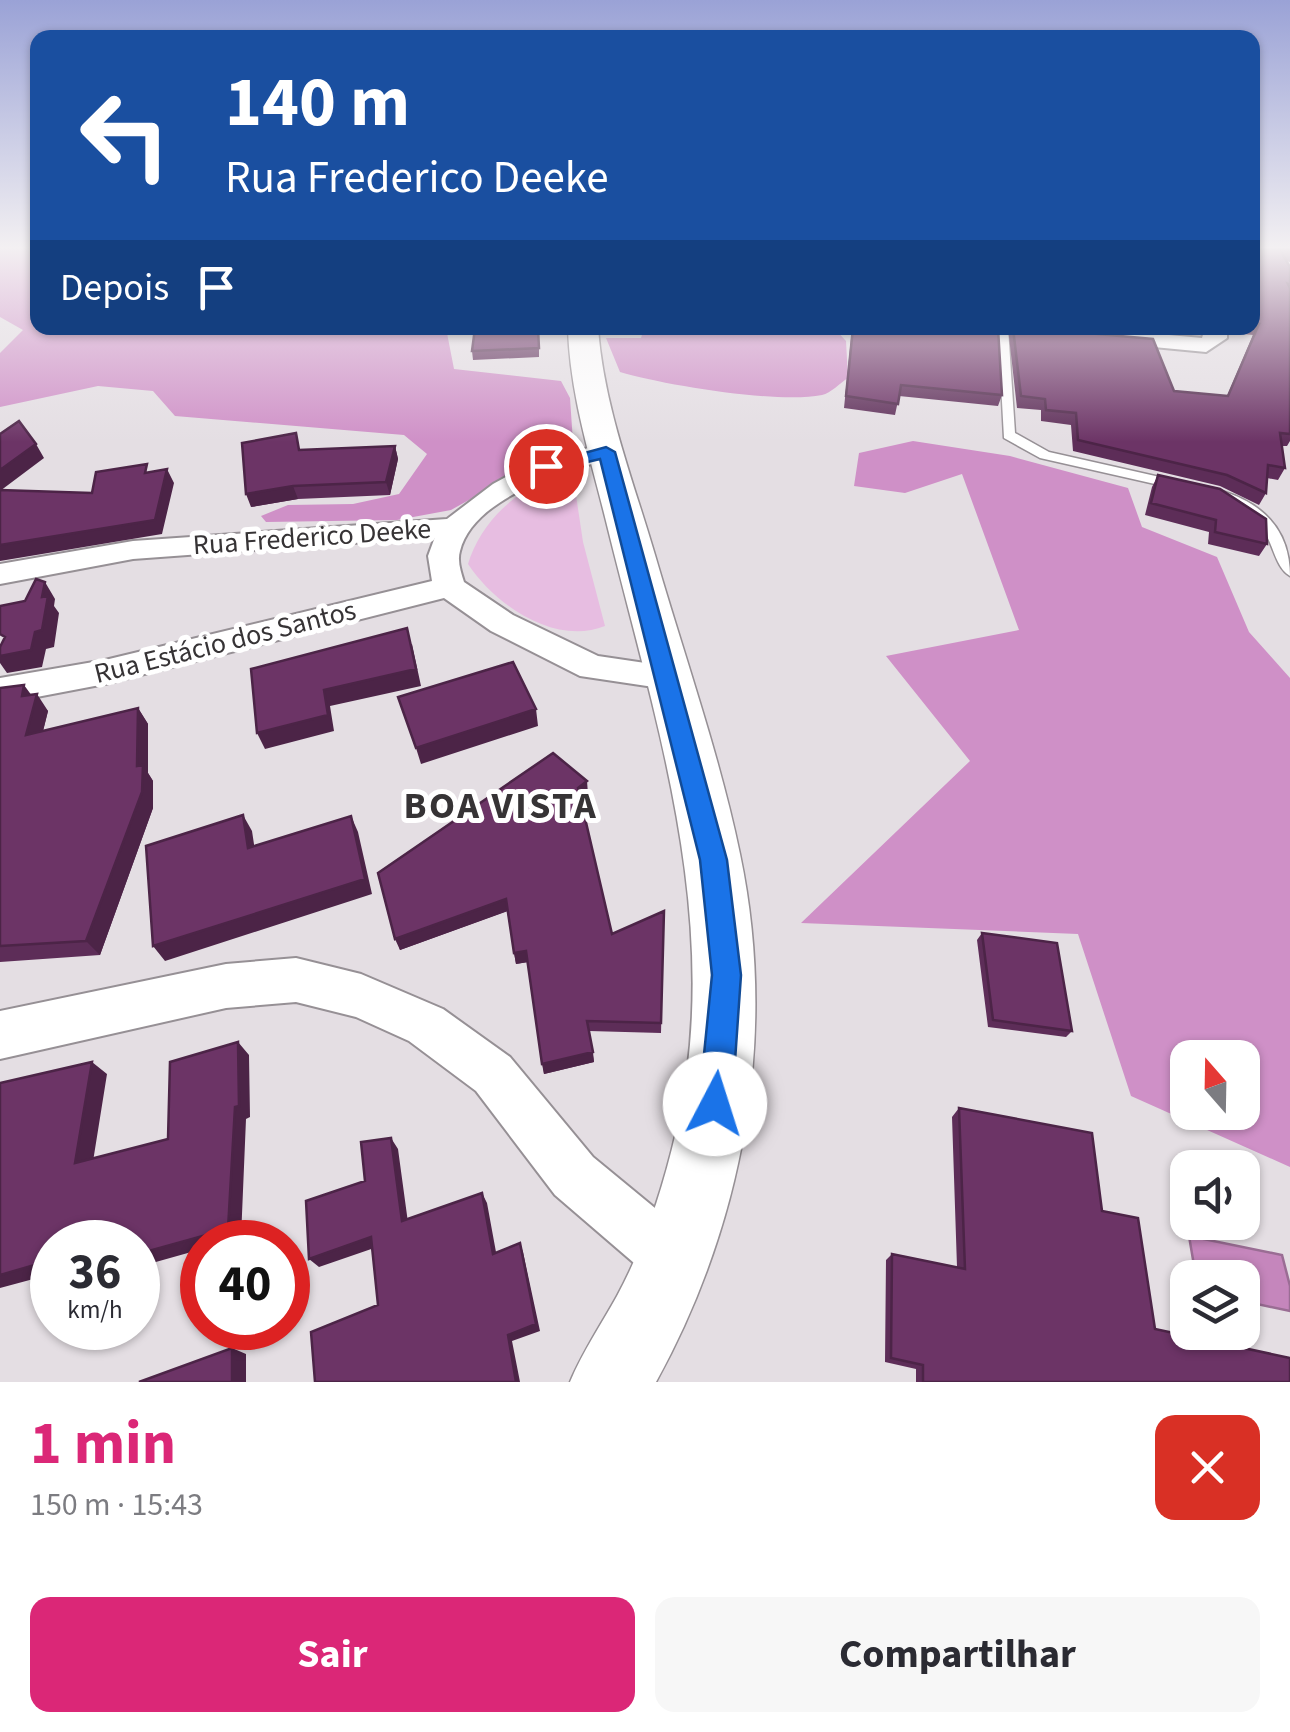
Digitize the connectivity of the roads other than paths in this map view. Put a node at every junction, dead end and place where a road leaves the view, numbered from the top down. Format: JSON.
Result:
{"nodes":[{"id":1,"x":584,"y":335,"type":"edge"},
{"id":2,"x":1003,"y":335,"type":"edge"},
{"id":3,"x":606,"y":452,"type":"junction"},
{"id":4,"x":454,"y":527,"type":"junction"},
{"id":5,"x":1290,"y":571,"type":"edge"},
{"id":6,"x":0,"y":574,"type":"edge"},
{"id":7,"x":449,"y":587,"type":"junction"},
{"id":8,"x":667,"y":677,"type":"junction"},
{"id":9,"x":0,"y":691,"type":"edge"},
{"id":10,"x":0,"y":1035,"type":"edge"},
{"id":11,"x":675,"y":1261,"type":"junction"},
{"id":12,"x":611,"y":1382,"type":"edge"}],
"edges":[{"from":1,"to":3,"type":"street"},
{"from":2,"to":5,"type":"lane"},
{"from":3,"to":4,"type":"street","name":"Rua Frederico Deeke"},
{"from":3,"to":8,"type":"street"},
{"from":4,"to":6,"type":"street","name":"Rua Frederico Deeke"},
{"from":4,"to":7,"type":"street"},
{"from":7,"to":8,"type":"street"},
{"from":7,"to":9,"type":"street","name":"Rua Estácio dos Santos"},
{"from":8,"to":11,"type":"street"},
{"from":10,"to":11,"type":"street"},
{"from":11,"to":12,"type":"street"}]}
